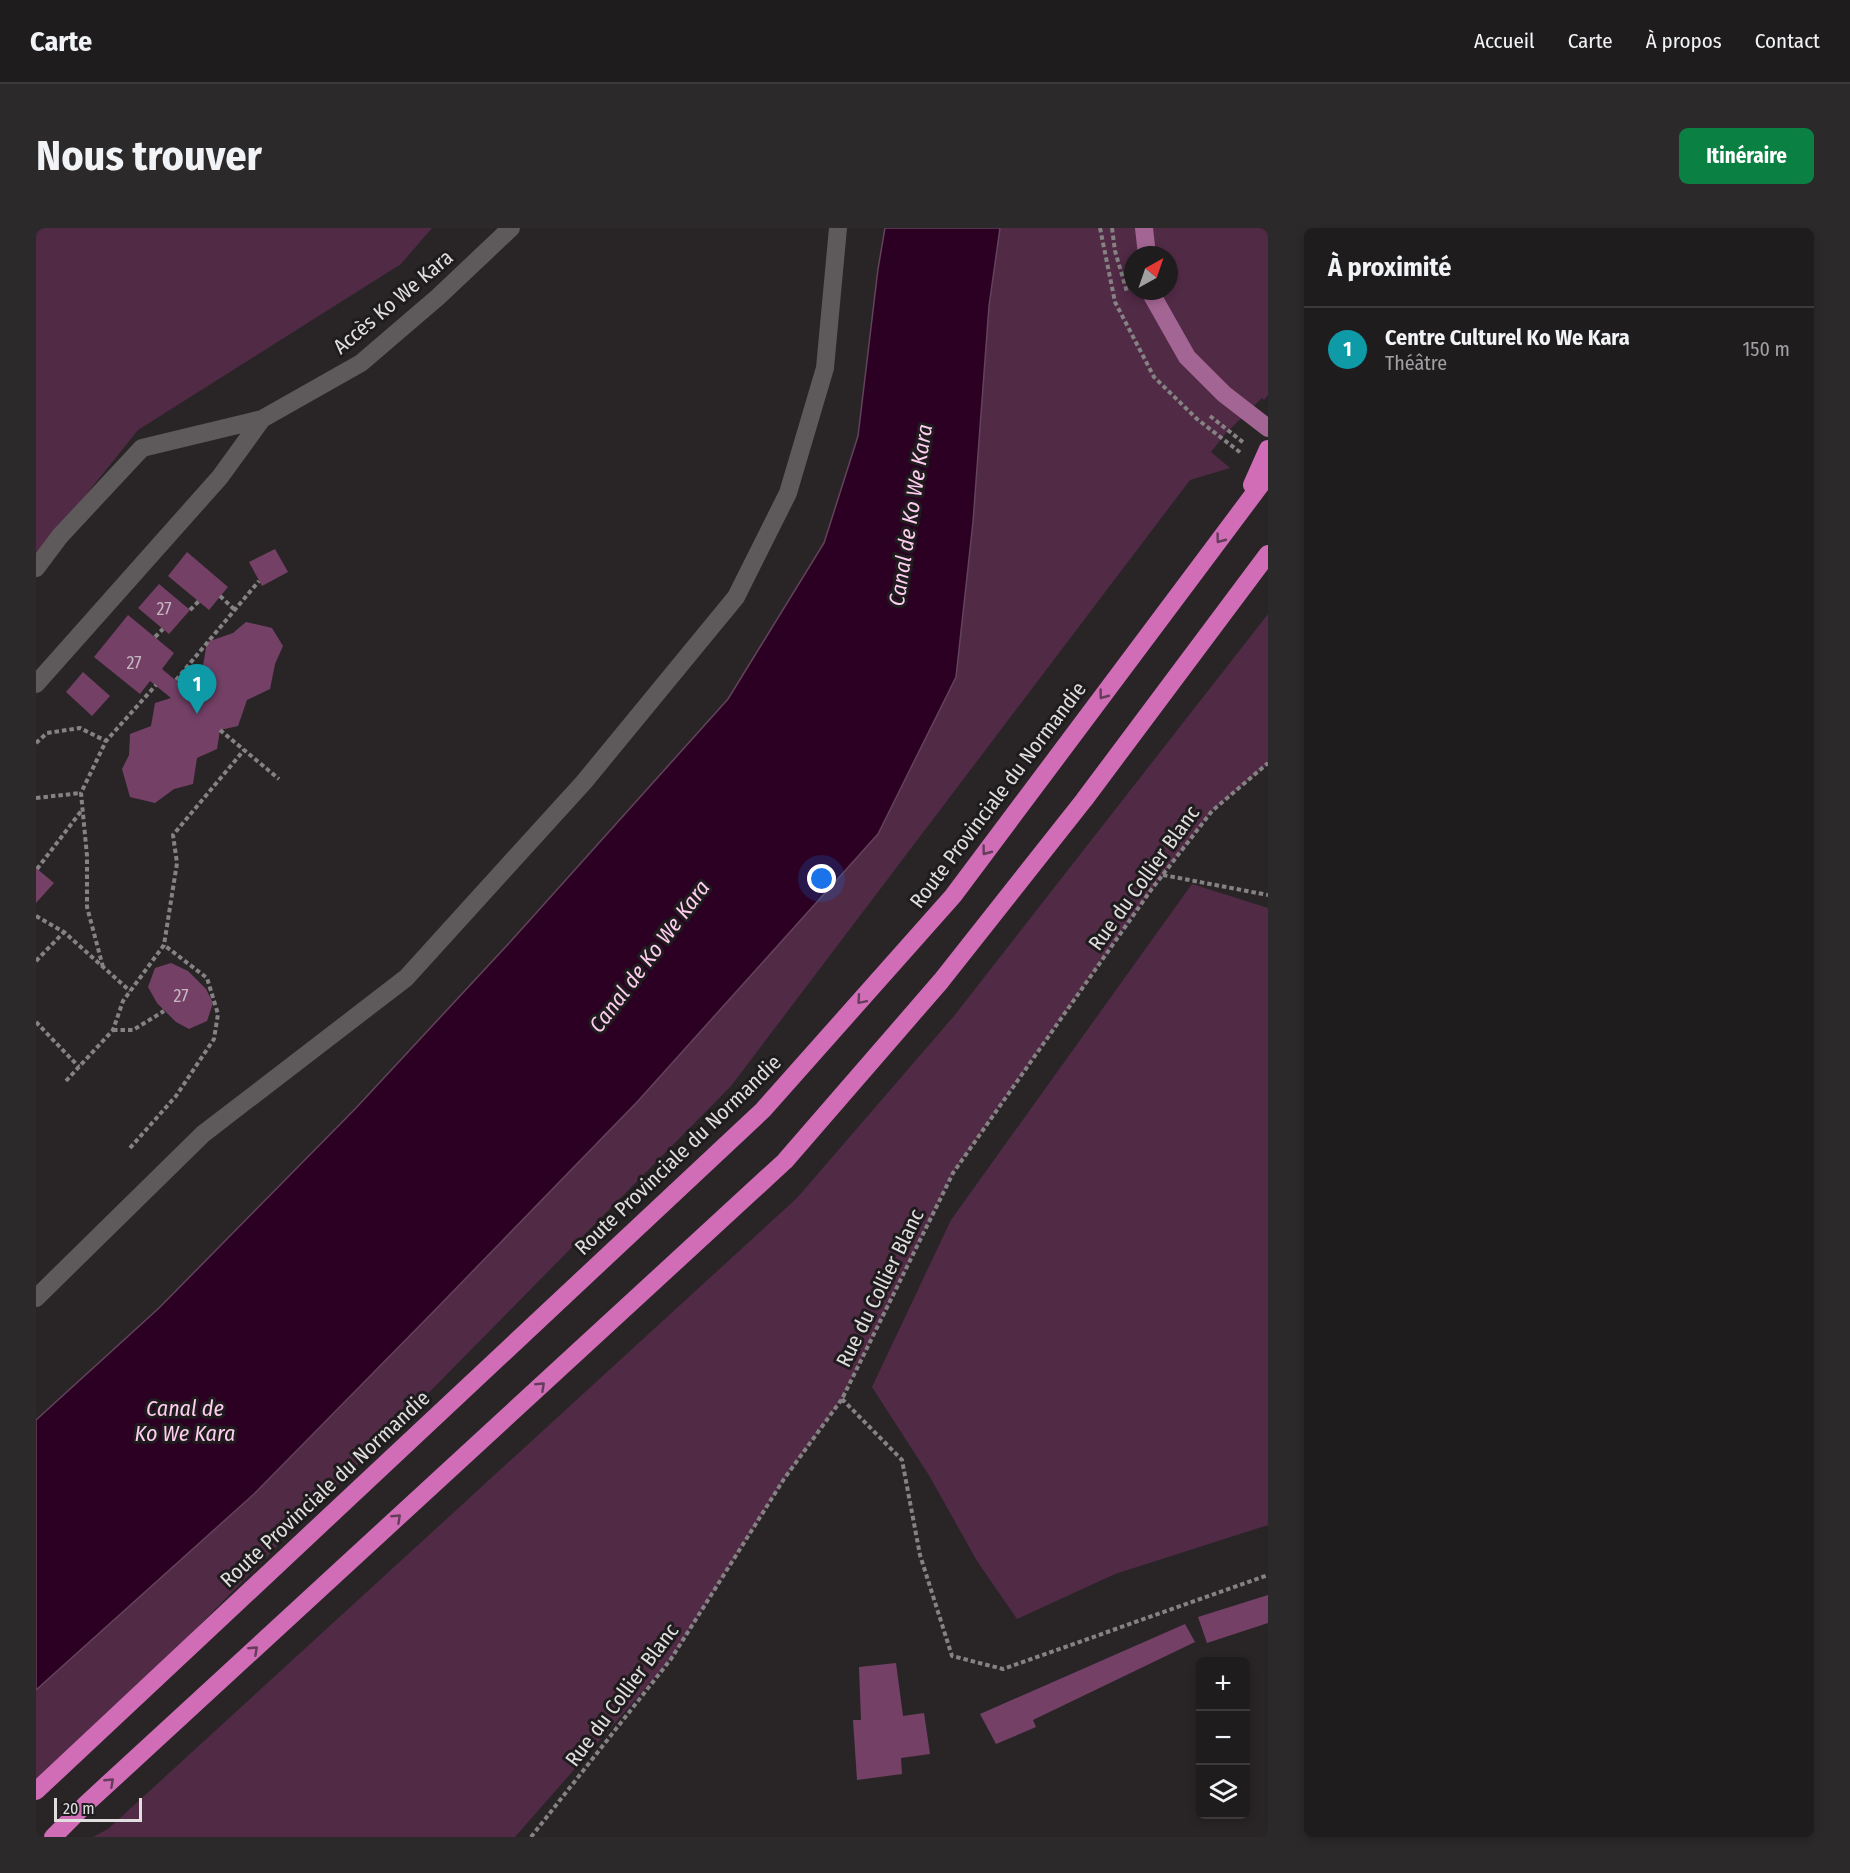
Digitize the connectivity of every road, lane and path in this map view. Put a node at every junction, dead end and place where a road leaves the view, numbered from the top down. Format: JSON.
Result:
{"nodes":[{"id":1,"x":511,"y":228,"type":"edge"},
{"id":2,"x":838,"y":228,"type":"edge"},
{"id":3,"x":1100,"y":228,"type":"edge"},
{"id":4,"x":1144,"y":228,"type":"edge"},
{"id":5,"x":1146,"y":246,"type":"edge"},
{"id":6,"x":1155,"y":300,"type":"edge"},
{"id":7,"x":262,"y":419,"type":"junction"},
{"id":8,"x":1215,"y":421,"type":"dead end"},
{"id":9,"x":1268,"y":428,"type":"edge"},
{"id":10,"x":1247,"y":446,"type":"dead end"},
{"id":11,"x":1268,"y":449,"type":"edge"},
{"id":12,"x":1241,"y":453,"type":"dead end"},
{"id":13,"x":1268,"y":475,"type":"edge"},
{"id":14,"x":1239,"y":513,"type":"junction"},
{"id":15,"x":1268,"y":554,"type":"edge"},
{"id":16,"x":36,"y":568,"type":"edge"},
{"id":17,"x":259,"y":581,"type":"dead end"},
{"id":18,"x":220,"y":596,"type":"dead end"},
{"id":19,"x":199,"y":601,"type":"dead end"},
{"id":20,"x":190,"y":610,"type":"dead end"},
{"id":21,"x":235,"y":610,"type":"junction"},
{"id":22,"x":163,"y":629,"type":"dead end"},
{"id":23,"x":155,"y":637,"type":"dead end"},
{"id":24,"x":176,"y":680,"type":"dead end"},
{"id":25,"x":36,"y":684,"type":"edge"},
{"id":26,"x":156,"y":685,"type":"dead end"},
{"id":27,"x":220,"y":730,"type":"dead end"},
{"id":28,"x":106,"y":741,"type":"junction"},
{"id":29,"x":36,"y":743,"type":"edge"},
{"id":30,"x":244,"y":750,"type":"dead end"},
{"id":31,"x":1268,"y":763,"type":"edge"},
{"id":32,"x":279,"y":779,"type":"dead end"},
{"id":33,"x":81,"y":793,"type":"junction"},
{"id":34,"x":36,"y":798,"type":"edge"},
{"id":35,"x":82,"y":810,"type":"junction"},
{"id":36,"x":37,"y":869,"type":"edge"},
{"id":37,"x":1163,"y":875,"type":"junction"},
{"id":38,"x":1268,"y":895,"type":"edge"},
{"id":39,"x":36,"y":916,"type":"edge"},
{"id":40,"x":63,"y":932,"type":"junction"},
{"id":41,"x":164,"y":945,"type":"junction"},
{"id":42,"x":36,"y":961,"type":"edge"},
{"id":43,"x":104,"y":967,"type":"junction"},
{"id":44,"x":130,"y":991,"type":"junction"},
{"id":45,"x":165,"y":1011,"type":"dead end"},
{"id":46,"x":36,"y":1022,"type":"edge"},
{"id":47,"x":113,"y":1030,"type":"junction"},
{"id":48,"x":79,"y":1067,"type":"junction"},
{"id":49,"x":66,"y":1081,"type":"dead end"},
{"id":50,"x":130,"y":1148,"type":"dead end"},
{"id":51,"x":36,"y":1298,"type":"edge"},
{"id":52,"x":842,"y":1399,"type":"junction"},
{"id":53,"x":1268,"y":1575,"type":"edge"},
{"id":54,"x":36,"y":1791,"type":"edge"},
{"id":55,"x":53,"y":1837,"type":"edge"},
{"id":56,"x":531,"y":1837,"type":"edge"}],
"edges":[{"from":1,"to":7,"type":"lane","name":"Accès Ko We Kara"},
{"from":2,"to":51,"type":"lane"},
{"from":3,"to":12,"type":"path"},
{"from":4,"to":5,"type":"main road"},
{"from":6,"to":9,"type":"main road"},
{"from":7,"to":16,"type":"lane","name":"Accès Ko We Kara"},
{"from":7,"to":25,"type":"lane"},
{"from":8,"to":10,"type":"path"},
{"from":11,"to":14,"type":"highway"},
{"from":13,"to":14,"type":"highway","name":"Route Provinciale du Normandie"},
{"from":14,"to":54,"type":"highway","name":"Route Provinciale du Normandie","one_way":true},
{"from":55,"to":15,"type":"highway","one_way":true},
{"from":17,"to":21,"type":"path"},
{"from":18,"to":21,"type":"path"},
{"from":19,"to":20,"type":"path"},
{"from":21,"to":24,"type":"path"},
{"from":22,"to":23,"type":"path"},
{"from":26,"to":28,"type":"path"},
{"from":27,"to":32,"type":"path"},
{"from":28,"to":29,"type":"path"},
{"from":28,"to":33,"type":"path"},
{"from":30,"to":41,"type":"path"},
{"from":31,"to":37,"type":"path","name":"Rue du Collier Blanc"},
{"from":33,"to":34,"type":"path"},
{"from":33,"to":35,"type":"path"},
{"from":35,"to":36,"type":"path"},
{"from":35,"to":43,"type":"path"},
{"from":37,"to":38,"type":"path"},
{"from":37,"to":52,"type":"path","name":"Rue du Collier Blanc"},
{"from":39,"to":40,"type":"path"},
{"from":40,"to":42,"type":"path"},
{"from":40,"to":43,"type":"path"},
{"from":41,"to":44,"type":"path"},
{"from":41,"to":50,"type":"path"},
{"from":43,"to":44,"type":"path"},
{"from":44,"to":47,"type":"path"},
{"from":45,"to":47,"type":"path"},
{"from":46,"to":48,"type":"path"},
{"from":47,"to":48,"type":"path"},
{"from":48,"to":49,"type":"path"},
{"from":52,"to":53,"type":"path"},
{"from":52,"to":56,"type":"path","name":"Rue du Collier Blanc"}]}
